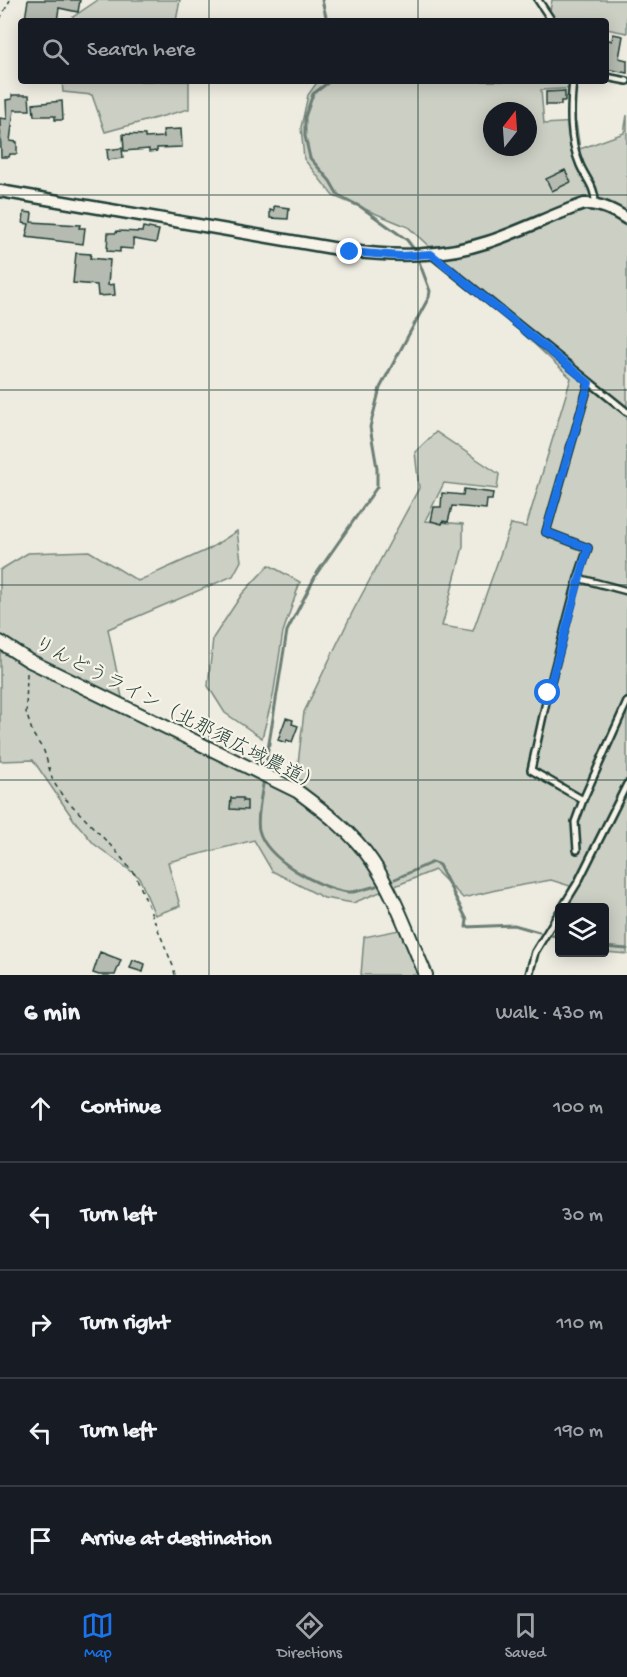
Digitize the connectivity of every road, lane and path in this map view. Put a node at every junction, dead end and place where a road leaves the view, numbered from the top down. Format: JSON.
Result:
{"nodes":[{"id":1,"x":9,"y":0,"type":"edge"},
{"id":2,"x":538,"y":0,"type":"edge"},
{"id":3,"x":550,"y":18,"type":"edge"},
{"id":4,"x":0,"y":19,"type":"edge"},
{"id":5,"x":609,"y":78,"type":"edge"},
{"id":6,"x":627,"y":81,"type":"edge"},
{"id":7,"x":573,"y":84,"type":"edge"},
{"id":8,"x":0,"y":191,"type":"edge"},
{"id":9,"x":595,"y":204,"type":"junction"},
{"id":10,"x":627,"y":219,"type":"edge"},
{"id":11,"x":431,"y":254,"type":"junction"},
{"id":12,"x":589,"y":383,"type":"junction"},
{"id":13,"x":627,"y":412,"type":"edge"},
{"id":14,"x":578,"y":578,"type":"junction"},
{"id":15,"x":627,"y":591,"type":"edge"},
{"id":16,"x":0,"y":642,"type":"edge"},
{"id":17,"x":28,"y":660,"type":"junction"},
{"id":18,"x":627,"y":702,"type":"edge"},
{"id":19,"x":627,"y":784,"type":"edge"},
{"id":20,"x":584,"y":800,"type":"junction"},
{"id":21,"x":577,"y":850,"type":"dead end"},
{"id":22,"x":565,"y":903,"type":"edge"},
{"id":23,"x":555,"y":919,"type":"edge"},
{"id":24,"x":175,"y":975,"type":"edge"},
{"id":25,"x":426,"y":975,"type":"edge"},
{"id":26,"x":530,"y":975,"type":"edge"}],
"edges":[{"from":1,"to":4,"type":"path"},
{"from":2,"to":3,"type":"lane"},
{"from":5,"to":6,"type":"lane"},
{"from":7,"to":9,"type":"lane"},
{"from":8,"to":11,"type":"street"},
{"from":9,"to":10,"type":"street"},
{"from":9,"to":11,"type":"street"},
{"from":11,"to":12,"type":"lane"},
{"from":12,"to":13,"type":"lane"},
{"from":12,"to":14,"type":"lane"},
{"from":14,"to":15,"type":"lane"},
{"from":14,"to":20,"type":"lane"},
{"from":16,"to":17,"type":"street","name":"りんどうライン（北那須広域農道）"},
{"from":17,"to":24,"type":"path"},
{"from":17,"to":25,"type":"street","name":"りんどうライン（北那須広域農道）"},
{"from":18,"to":20,"type":"lane"},
{"from":19,"to":22,"type":"lane"},
{"from":20,"to":21,"type":"lane"},
{"from":23,"to":26,"type":"lane"}]}
